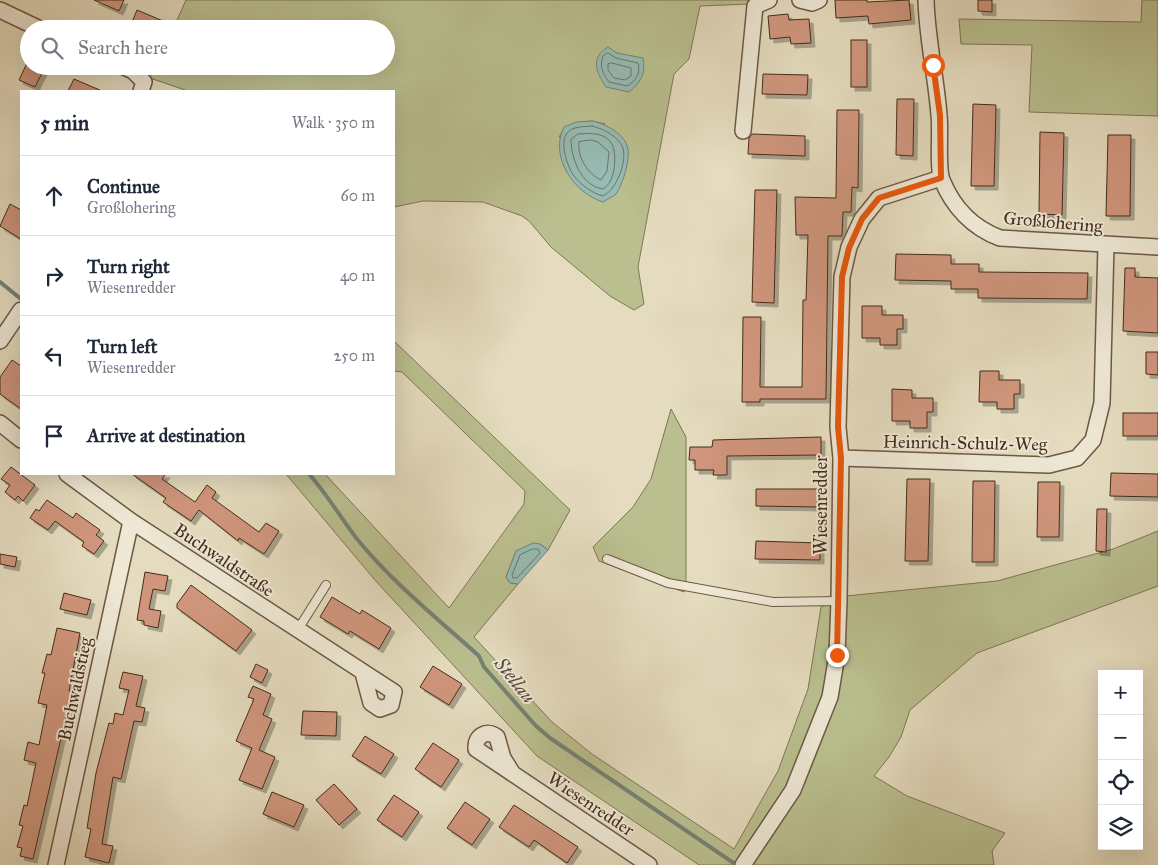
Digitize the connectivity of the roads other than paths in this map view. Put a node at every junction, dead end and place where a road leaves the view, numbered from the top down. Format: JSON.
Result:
{"nodes":[{"id":1,"x":769,"y":0,"type":"edge"},
{"id":2,"x":800,"y":0,"type":"edge"},
{"id":3,"x":819,"y":0,"type":"edge"},
{"id":4,"x":926,"y":0,"type":"edge"},
{"id":5,"x":0,"y":10,"type":"edge"},
{"id":6,"x":21,"y":20,"type":"edge"},
{"id":7,"x":135,"y":75,"type":"edge"},
{"id":8,"x":142,"y":86,"type":"edge"},
{"id":9,"x":743,"y":131,"type":"dead end"},
{"id":10,"x":941,"y":178,"type":"junction"},
{"id":11,"x":1106,"y":246,"type":"junction"},
{"id":12,"x":1158,"y":247,"type":"edge"},
{"id":13,"x":20,"y":311,"type":"edge"},
{"id":14,"x":0,"y":341,"type":"edge"},
{"id":15,"x":0,"y":423,"type":"edge"},
{"id":16,"x":20,"y":439,"type":"edge"},
{"id":17,"x":841,"y":458,"type":"junction"},
{"id":18,"x":68,"y":475,"type":"edge"},
{"id":19,"x":131,"y":520,"type":"junction"},
{"id":20,"x":607,"y":559,"type":"dead end"},
{"id":21,"x":326,"y":585,"type":"dead end"},
{"id":22,"x":839,"y":601,"type":"junction"},
{"id":23,"x":298,"y":631,"type":"junction"},
{"id":24,"x":364,"y":673,"type":"dead end"},
{"id":25,"x":513,"y":774,"type":"dead end"},
{"id":26,"x":56,"y":865,"type":"edge"},
{"id":27,"x":649,"y":865,"type":"edge"},
{"id":28,"x":743,"y":865,"type":"edge"}],
"edges":[{"from":1,"to":9,"type":"street"},
{"from":2,"to":3,"type":"street"},
{"from":4,"to":10,"type":"street","name":"Großlohering"},
{"from":5,"to":6,"type":"street"},
{"from":7,"to":8,"type":"street"},
{"from":10,"to":11,"type":"street","name":"Großlohering"},
{"from":10,"to":17,"type":"street","name":"Wiesenredder"},
{"from":11,"to":12,"type":"street","name":"Großlohering"},
{"from":11,"to":17,"type":"street","name":"Heinrich-Schulz-Weg"},
{"from":13,"to":14,"type":"street"},
{"from":15,"to":16,"type":"street"},
{"from":17,"to":22,"type":"street","name":"Wiesenredder"},
{"from":18,"to":19,"type":"street","name":"Buchwaldstraße"},
{"from":19,"to":23,"type":"street","name":"Buchwaldstraße"},
{"from":19,"to":26,"type":"street","name":"Buchwaldstieg"},
{"from":20,"to":22,"type":"lane"},
{"from":21,"to":23,"type":"lane"},
{"from":22,"to":28,"type":"street","name":"Wiesenredder"},
{"from":23,"to":24,"type":"street","name":"Buchwaldstraße"},
{"from":25,"to":27,"type":"street","name":"Wiesenredder"}]}
